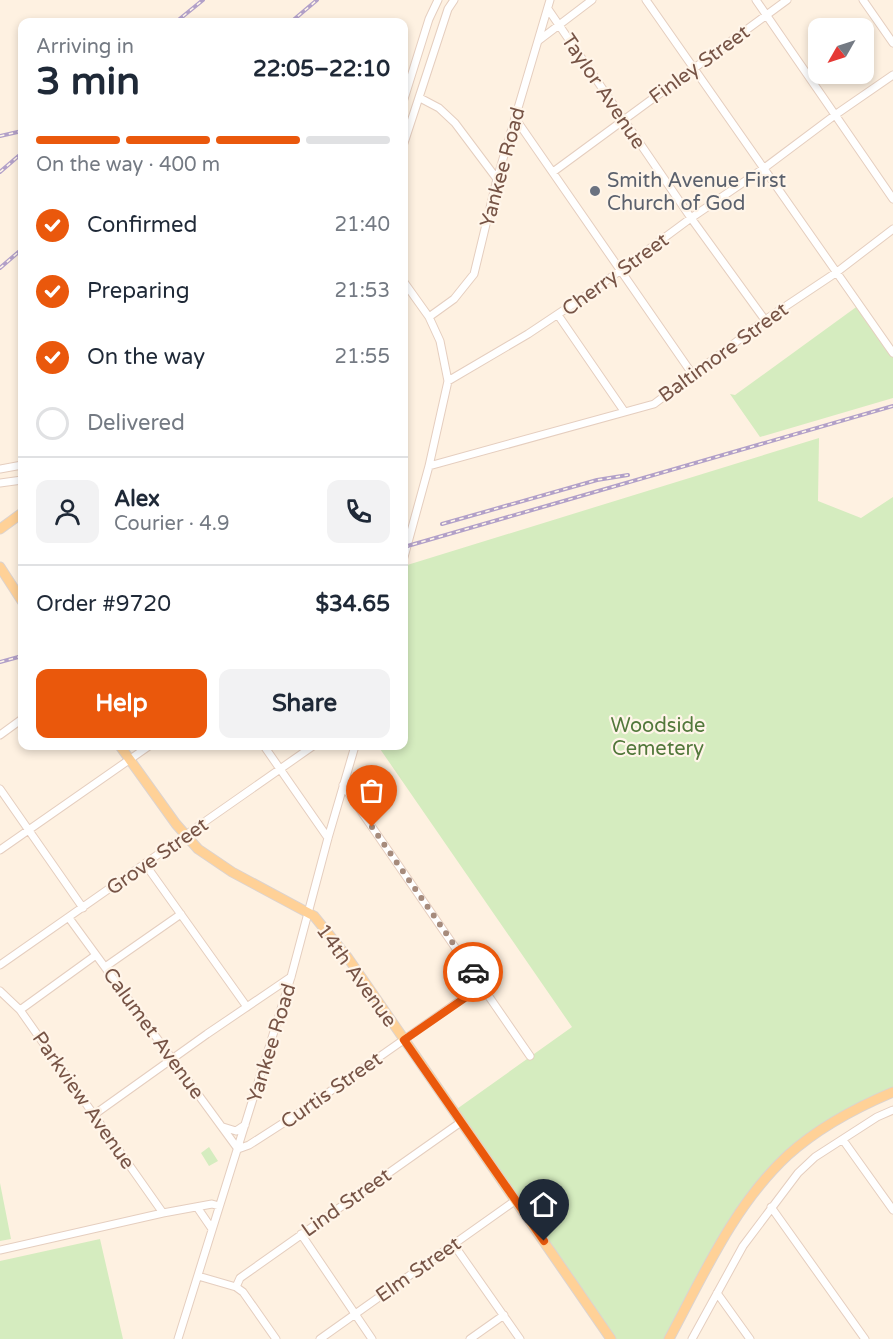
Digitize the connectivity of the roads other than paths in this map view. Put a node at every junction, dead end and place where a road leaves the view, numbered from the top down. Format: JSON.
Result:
{"nodes":[{"id":1,"x":438,"y":0,"type":"edge"},
{"id":2,"x":454,"y":0,"type":"edge"},
{"id":3,"x":550,"y":0,"type":"edge"},
{"id":4,"x":592,"y":0,"type":"edge"},
{"id":5,"x":646,"y":0,"type":"edge"},
{"id":6,"x":756,"y":0,"type":"edge"},
{"id":7,"x":787,"y":0,"type":"edge"},
{"id":8,"x":863,"y":0,"type":"edge"},
{"id":9,"x":548,"y":9,"type":"junction"},
{"id":10,"x":766,"y":15,"type":"junction"},
{"id":11,"x":559,"y":25,"type":"junction"},
{"id":12,"x":538,"y":41,"type":"junction"},
{"id":13,"x":893,"y":44,"type":"edge"},
{"id":14,"x":694,"y":68,"type":"junction"},
{"id":15,"x":893,"y":75,"type":"edge"},
{"id":16,"x":408,"y":86,"type":"edge"},
{"id":17,"x":420,"y":98,"type":"junction"},
{"id":18,"x":834,"y":115,"type":"junction"},
{"id":19,"x":515,"y":117,"type":"junction"},
{"id":20,"x":623,"y":119,"type":"junction"},
{"id":21,"x":408,"y":132,"type":"edge"},
{"id":22,"x":763,"y":169,"type":"junction"},
{"id":23,"x":553,"y":172,"type":"junction"},
{"id":24,"x":497,"y":179,"type":"junction"},
{"id":25,"x":893,"y":200,"type":"edge"},
{"id":26,"x":691,"y":218,"type":"junction"},
{"id":27,"x":893,"y":229,"type":"edge"},
{"id":28,"x":620,"y":271,"type":"junction"},
{"id":29,"x":837,"y":272,"type":"junction"},
{"id":30,"x":408,"y":288,"type":"edge"},
{"id":31,"x":558,"y":315,"type":"junction"},
{"id":32,"x":429,"y":317,"type":"junction"},
{"id":33,"x":765,"y":320,"type":"junction"},
{"id":34,"x":893,"y":353,"type":"edge"},
{"id":35,"x":693,"y":375,"type":"junction"},
{"id":36,"x":448,"y":381,"type":"junction"},
{"id":37,"x":624,"y":411,"type":"junction"},
{"id":38,"x":18,"y":466,"type":"edge"},
{"id":39,"x":429,"y":466,"type":"junction"},
{"id":40,"x":0,"y":469,"type":"edge"},
{"id":41,"x":18,"y":481,"type":"edge"},
{"id":42,"x":0,"y":483,"type":"edge"},
{"id":43,"x":18,"y":516,"type":"edge"},
{"id":44,"x":0,"y":529,"type":"edge"},
{"id":45,"x":408,"y":542,"type":"edge"},
{"id":46,"x":1,"y":569,"type":"edge"},
{"id":47,"x":18,"y":595,"type":"edge"},
{"id":48,"x":18,"y":722,"type":"edge"},
{"id":49,"x":0,"y":735,"type":"edge"},
{"id":50,"x":123,"y":750,"type":"edge"},
{"id":51,"x":143,"y":750,"type":"edge"},
{"id":52,"x":267,"y":750,"type":"edge"},
{"id":53,"x":307,"y":750,"type":"edge"},
{"id":54,"x":355,"y":750,"type":"edge"},
{"id":55,"x":130,"y":759,"type":"junction"},
{"id":56,"x":280,"y":768,"type":"junction"},
{"id":57,"x":343,"y":784,"type":"junction"},
{"id":58,"x":0,"y":789,"type":"edge"},
{"id":59,"x":27,"y":830,"type":"junction"},
{"id":60,"x":186,"y":836,"type":"junction"},
{"id":61,"x":328,"y":838,"type":"junction"},
{"id":62,"x":0,"y":850,"type":"edge"},
{"id":63,"x":145,"y":864,"type":"junction"},
{"id":64,"x":83,"y":908,"type":"junction"},
{"id":65,"x":308,"y":912,"type":"junction"},
{"id":66,"x":181,"y":914,"type":"junction"},
{"id":67,"x":69,"y":918,"type":"junction"},
{"id":68,"x":96,"y":955,"type":"junction"},
{"id":69,"x":0,"y":966,"type":"edge"},
{"id":70,"x":105,"y":967,"type":"junction"},
{"id":71,"x":291,"y":978,"type":"junction"},
{"id":72,"x":482,"y":986,"type":"junction"},
{"id":73,"x":0,"y":991,"type":"edge"},
{"id":74,"x":247,"y":1007,"type":"junction"},
{"id":75,"x":20,"y":1010,"type":"junction"},
{"id":76,"x":404,"y":1040,"type":"junction"},
{"id":77,"x":530,"y":1056,"type":"dead end"},
{"id":78,"x":172,"y":1059,"type":"junction"},
{"id":79,"x":893,"y":1092,"type":"edge"},
{"id":80,"x":893,"y":1110,"type":"edge"},
{"id":81,"x":95,"y":1114,"type":"junction"},
{"id":82,"x":461,"y":1122,"type":"junction"},
{"id":83,"x":246,"y":1125,"type":"junction"},
{"id":84,"x":223,"y":1127,"type":"junction"},
{"id":85,"x":259,"y":1139,"type":"junction"},
{"id":86,"x":843,"y":1140,"type":"junction"},
{"id":87,"x":238,"y":1149,"type":"junction"},
{"id":88,"x":516,"y":1200,"type":"junction"},
{"id":89,"x":219,"y":1206,"type":"junction"},
{"id":90,"x":198,"y":1207,"type":"junction"},
{"id":91,"x":771,"y":1207,"type":"junction"},
{"id":92,"x":893,"y":1210,"type":"edge"},
{"id":93,"x":163,"y":1213,"type":"junction"},
{"id":94,"x":212,"y":1229,"type":"junction"},
{"id":95,"x":301,"y":1234,"type":"junction"},
{"id":96,"x":454,"y":1245,"type":"junction"},
{"id":97,"x":0,"y":1250,"type":"edge"},
{"id":98,"x":198,"y":1276,"type":"junction"},
{"id":99,"x":236,"y":1287,"type":"junction"},
{"id":100,"x":717,"y":1293,"type":"junction"},
{"id":101,"x":356,"y":1314,"type":"junction"},
{"id":102,"x":504,"y":1315,"type":"junction"},
{"id":103,"x":178,"y":1339,"type":"edge"},
{"id":104,"x":276,"y":1339,"type":"edge"},
{"id":105,"x":320,"y":1339,"type":"edge"},
{"id":106,"x":372,"y":1339,"type":"edge"},
{"id":107,"x":471,"y":1339,"type":"edge"},
{"id":108,"x":520,"y":1339,"type":"edge"},
{"id":109,"x":611,"y":1339,"type":"edge"},
{"id":110,"x":669,"y":1339,"type":"edge"},
{"id":111,"x":692,"y":1339,"type":"edge"},
{"id":112,"x":750,"y":1339,"type":"edge"},
{"id":113,"x":865,"y":1339,"type":"edge"}],
"edges":[{"from":1,"to":16,"type":"street"},
{"from":2,"to":17,"type":"street"},
{"from":3,"to":9,"type":"street","name":"Yankee Road"},
{"from":4,"to":11,"type":"street"},
{"from":5,"to":14,"type":"street"},
{"from":6,"to":10,"type":"street"},
{"from":7,"to":10,"type":"street","name":"Finley Street"},
{"from":8,"to":13,"type":"street"},
{"from":9,"to":11,"type":"street","name":"Taylor Avenue"},
{"from":9,"to":12,"type":"street","name":"Yankee Road"},
{"from":10,"to":14,"type":"street","name":"Finley Street"},
{"from":10,"to":18,"type":"street"},
{"from":11,"to":12,"type":"street"},
{"from":11,"to":20,"type":"street","name":"Taylor Avenue"},
{"from":12,"to":19,"type":"street","name":"Yankee Road"},
{"from":14,"to":20,"type":"street","name":"Finley Street"},
{"from":14,"to":22,"type":"street"},
{"from":15,"to":18,"type":"street","name":"Cherry Street"},
{"from":17,"to":21,"type":"street"},
{"from":17,"to":24,"type":"street"},
{"from":18,"to":22,"type":"street","name":"Cherry Street"},
{"from":18,"to":25,"type":"street"},
{"from":19,"to":23,"type":"street"},
{"from":19,"to":24,"type":"street","name":"Yankee Road"},
{"from":20,"to":23,"type":"street","name":"Finley Street"},
{"from":20,"to":26,"type":"street","name":"Taylor Avenue"},
{"from":22,"to":26,"type":"street","name":"Cherry Street"},
{"from":22,"to":29,"type":"street"},
{"from":23,"to":28,"type":"street"},
{"from":24,"to":32,"type":"street","name":"Yankee Road"},
{"from":26,"to":28,"type":"street","name":"Cherry Street"},
{"from":26,"to":33,"type":"street","name":"Taylor Avenue"},
{"from":27,"to":29,"type":"street","name":"Baltimore Street"},
{"from":28,"to":31,"type":"street","name":"Cherry Street"},
{"from":28,"to":35,"type":"street"},
{"from":29,"to":33,"type":"street","name":"Baltimore Street"},
{"from":29,"to":34,"type":"street"},
{"from":30,"to":32,"type":"street"},
{"from":31,"to":36,"type":"street","name":"Cherry Street"},
{"from":31,"to":37,"type":"street"},
{"from":32,"to":36,"type":"street"},
{"from":33,"to":35,"type":"street","name":"Baltimore Street"},
{"from":35,"to":37,"type":"street","name":"Baltimore Street"},
{"from":36,"to":39,"type":"street"},
{"from":37,"to":39,"type":"street","name":"Baltimore Street"},
{"from":38,"to":40,"type":"street"},
{"from":39,"to":45,"type":"street"},
{"from":41,"to":42,"type":"street"},
{"from":43,"to":44,"type":"main road"},
{"from":46,"to":47,"type":"main road"},
{"from":48,"to":49,"type":"street"},
{"from":50,"to":55,"type":"main road","name":"14th Avenue"},
{"from":51,"to":55,"type":"street"},
{"from":52,"to":56,"type":"street"},
{"from":53,"to":56,"type":"street","name":"Grove Street"},
{"from":54,"to":57,"type":"street","name":"Yankee Road"},
{"from":55,"to":59,"type":"street"},
{"from":55,"to":60,"type":"main road","name":"14th Avenue"},
{"from":56,"to":60,"type":"street","name":"Grove Street"},
{"from":56,"to":61,"type":"street"},
{"from":57,"to":61,"type":"street","name":"Yankee Road"},
{"from":57,"to":72,"type":"street"},
{"from":58,"to":59,"type":"street"},
{"from":59,"to":62,"type":"street"},
{"from":59,"to":64,"type":"street"},
{"from":60,"to":63,"type":"street","name":"Grove Street"},
{"from":60,"to":65,"type":"main road","name":"14th Avenue"},
{"from":61,"to":65,"type":"street","name":"Yankee Road"},
{"from":63,"to":64,"type":"street","name":"Grove Street"},
{"from":63,"to":66,"type":"street"},
{"from":64,"to":67,"type":"street","name":"Grove Street"},
{"from":65,"to":71,"type":"street","name":"Yankee Road"},
{"from":65,"to":76,"type":"main road","name":"14th Avenue"},
{"from":66,"to":70,"type":"street"},
{"from":66,"to":74,"type":"street"},
{"from":67,"to":68,"type":"street","name":"Calumet Avenue"},
{"from":67,"to":69,"type":"street","name":"Grove Street"},
{"from":68,"to":70,"type":"street","name":"Calumet Avenue"},
{"from":68,"to":75,"type":"street"},
{"from":70,"to":78,"type":"street","name":"Calumet Avenue"},
{"from":71,"to":74,"type":"street"},
{"from":71,"to":83,"type":"street","name":"Yankee Road"},
{"from":72,"to":76,"type":"street","name":"Curtis Street"},
{"from":72,"to":77,"type":"street"},
{"from":73,"to":75,"type":"street","name":"Parkview Avenue"},
{"from":74,"to":78,"type":"street"},
{"from":75,"to":81,"type":"street","name":"Parkview Avenue"},
{"from":76,"to":82,"type":"main road","name":"14th Avenue"},
{"from":76,"to":85,"type":"street","name":"Curtis Street"},
{"from":78,"to":81,"type":"street"},
{"from":78,"to":84,"type":"street","name":"Calumet Avenue"},
{"from":79,"to":110,"type":"main road"},
{"from":80,"to":86,"type":"street"},
{"from":81,"to":93,"type":"street","name":"Parkview Avenue"},
{"from":82,"to":88,"type":"main road","name":"14th Avenue"},
{"from":82,"to":95,"type":"street","name":"Lind Street"},
{"from":83,"to":84,"type":"street"},
{"from":83,"to":85,"type":"street"},
{"from":83,"to":87,"type":"street","name":"Yankee Road"},
{"from":84,"to":87,"type":"street","name":"Calumet Avenue"},
{"from":85,"to":87,"type":"street","name":"Curtis Street"},
{"from":86,"to":91,"type":"street"},
{"from":86,"to":92,"type":"street"},
{"from":87,"to":89,"type":"street","name":"Yankee Road"},
{"from":88,"to":96,"type":"street","name":"Elm Street"},
{"from":88,"to":109,"type":"main road","name":"14th Avenue"},
{"from":89,"to":90,"type":"street"},
{"from":89,"to":94,"type":"street","name":"Yankee Road"},
{"from":90,"to":93,"type":"street"},
{"from":90,"to":94,"type":"street"},
{"from":91,"to":100,"type":"street"},
{"from":91,"to":113,"type":"street"},
{"from":93,"to":97,"type":"street"},
{"from":94,"to":98,"type":"street","name":"Yankee Road"},
{"from":95,"to":99,"type":"street","name":"Lind Street"},
{"from":95,"to":101,"type":"street"},
{"from":96,"to":101,"type":"street","name":"Elm Street"},
{"from":96,"to":102,"type":"street"},
{"from":98,"to":99,"type":"street"},
{"from":98,"to":103,"type":"street","name":"Yankee Road"},
{"from":99,"to":104,"type":"street"},
{"from":100,"to":111,"type":"street"},
{"from":100,"to":112,"type":"street"},
{"from":101,"to":105,"type":"street","name":"Elm Street"},
{"from":101,"to":106,"type":"street"},
{"from":102,"to":107,"type":"street"},
{"from":102,"to":108,"type":"street"}]}
